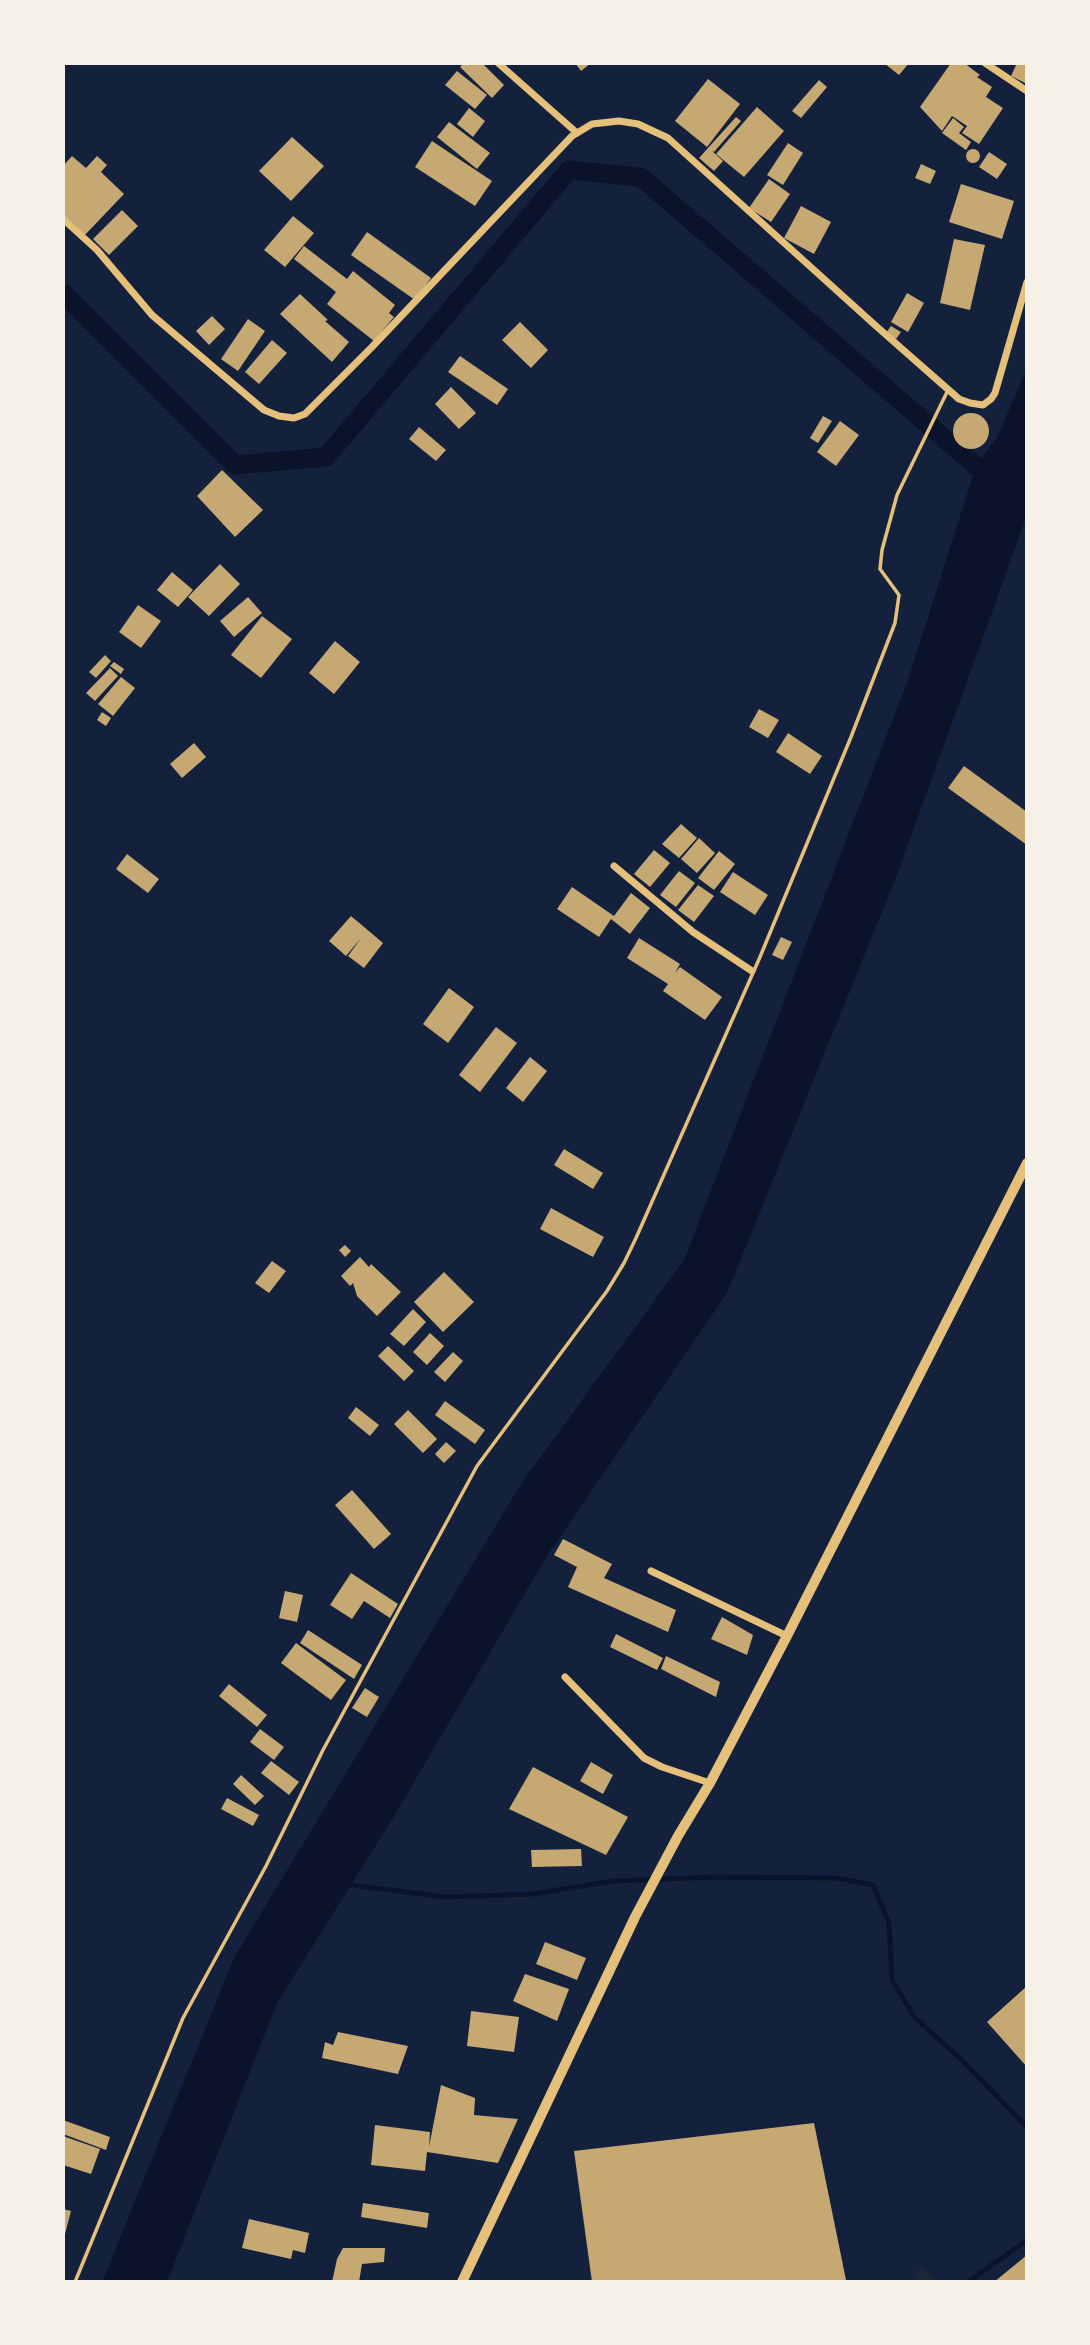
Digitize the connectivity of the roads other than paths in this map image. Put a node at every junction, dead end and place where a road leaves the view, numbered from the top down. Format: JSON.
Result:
{"nodes":[{"id":1,"x":498,"y":63,"type":"edge"},
{"id":2,"x":985,"y":63,"type":"edge"},
{"id":3,"x":1027,"y":91,"type":"edge"},
{"id":4,"x":577,"y":133,"type":"junction"},
{"id":5,"x":63,"y":219,"type":"edge"},
{"id":6,"x":1027,"y":282,"type":"edge"},
{"id":7,"x":948,"y":390,"type":"junction"},
{"id":8,"x":614,"y":866,"type":"dead end"},
{"id":9,"x":752,"y":971,"type":"junction"},
{"id":10,"x":1027,"y":1163,"type":"edge"},
{"id":11,"x":651,"y":1571,"type":"dead end"},
{"id":12,"x":787,"y":1636,"type":"junction"},
{"id":13,"x":565,"y":1677,"type":"dead end"},
{"id":14,"x":710,"y":1783,"type":"junction"},
{"id":15,"x":75,"y":2282,"type":"edge"},
{"id":16,"x":462,"y":2282,"type":"edge"}],
"edges":[{"from":1,"to":4,"type":"street"},
{"from":2,"to":3,"type":"street"},
{"from":4,"to":5,"type":"street"},
{"from":4,"to":7,"type":"street"},
{"from":6,"to":7,"type":"street"},
{"from":7,"to":9,"type":"lane"},
{"from":8,"to":9,"type":"street"},
{"from":9,"to":15,"type":"lane"},
{"from":10,"to":12,"type":"street"},
{"from":11,"to":12,"type":"street"},
{"from":12,"to":14,"type":"street"},
{"from":13,"to":14,"type":"street"},
{"from":14,"to":16,"type":"street"}]}
